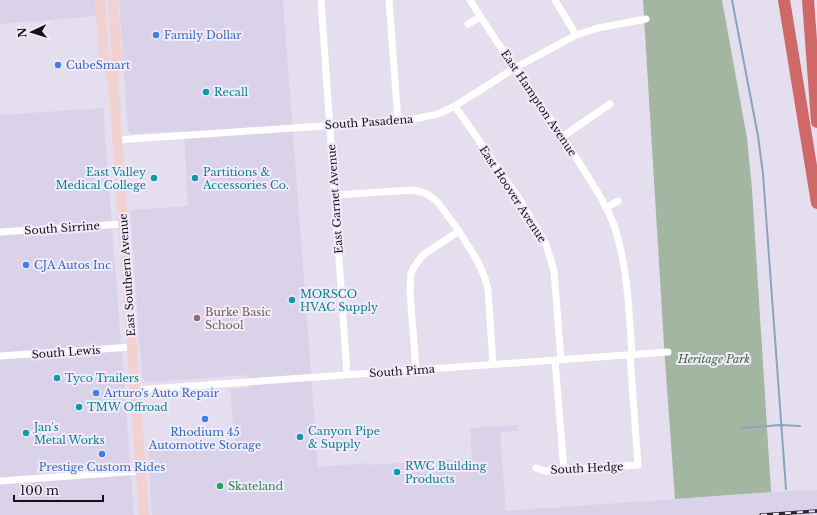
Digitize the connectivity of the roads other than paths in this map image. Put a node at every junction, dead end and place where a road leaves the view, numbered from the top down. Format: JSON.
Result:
{"nodes":[{"id":1,"x":100,"y":0,"type":"edge"},
{"id":2,"x":108,"y":0,"type":"edge"},
{"id":3,"x":113,"y":0,"type":"edge"},
{"id":4,"x":321,"y":0,"type":"edge"},
{"id":5,"x":390,"y":0,"type":"edge"},
{"id":6,"x":470,"y":0,"type":"edge"},
{"id":7,"x":555,"y":0,"type":"edge"},
{"id":8,"x":784,"y":0,"type":"edge"},
{"id":9,"x":808,"y":0,"type":"edge"},
{"id":10,"x":480,"y":17,"type":"junction"},
{"id":11,"x":646,"y":19,"type":"dead end"},
{"id":12,"x":468,"y":24,"type":"dead end"},
{"id":13,"x":115,"y":27,"type":"junction"},
{"id":14,"x":576,"y":35,"type":"junction"},
{"id":15,"x":515,"y":68,"type":"junction"},
{"id":16,"x":113,"y":79,"type":"junction"},
{"id":17,"x":610,"y":104,"type":"dead end"},
{"id":18,"x":455,"y":106,"type":"junction"},
{"id":19,"x":398,"y":121,"type":"junction"},
{"id":20,"x":817,"y":122,"type":"edge"},
{"id":21,"x":329,"y":125,"type":"junction"},
{"id":22,"x":562,"y":137,"type":"junction"},
{"id":23,"x":117,"y":140,"type":"junction"},
{"id":24,"x":335,"y":195,"type":"junction"},
{"id":25,"x":618,"y":201,"type":"dead end"},
{"id":26,"x":817,"y":203,"type":"edge"},
{"id":27,"x":606,"y":208,"type":"junction"},
{"id":28,"x":123,"y":224,"type":"junction"},
{"id":29,"x":459,"y":231,"type":"junction"},
{"id":30,"x":0,"y":232,"type":"edge"},
{"id":31,"x":132,"y":347,"type":"junction"},
{"id":32,"x":668,"y":352,"type":"dead end"},
{"id":33,"x":631,"y":355,"type":"junction"},
{"id":34,"x":0,"y":356,"type":"edge"},
{"id":35,"x":558,"y":360,"type":"junction"},
{"id":36,"x":493,"y":364,"type":"junction"},
{"id":37,"x":416,"y":370,"type":"junction"},
{"id":38,"x":347,"y":374,"type":"junction"},
{"id":39,"x":136,"y":390,"type":"junction"},
{"id":40,"x":638,"y":466,"type":"joint"},
{"id":41,"x":536,"y":468,"type":"dead end"},
{"id":42,"x":564,"y":470,"type":"junction"},
{"id":43,"x":141,"y":471,"type":"junction"},
{"id":44,"x":0,"y":481,"type":"edge"},
{"id":45,"x":144,"y":515,"type":"edge"}],
"edges":[{"from":1,"to":16,"type":"main road","name":"East Southern Avenue"},
{"from":2,"to":13,"type":"main road"},
{"from":3,"to":13,"type":"main road","name":"East Southern Avenue"},
{"from":4,"to":21,"type":"street","name":"East Garnet Avenue"},
{"from":5,"to":19,"type":"street"},
{"from":6,"to":10,"type":"street","name":"East Hampton Avenue"},
{"from":7,"to":14,"type":"street"},
{"from":8,"to":26,"type":"highway"},
{"from":9,"to":20,"type":"highway"},
{"from":10,"to":12,"type":"street"},
{"from":10,"to":15,"type":"street","name":"East Hampton Avenue"},
{"from":11,"to":14,"type":"street","name":"South Pasadena"},
{"from":13,"to":16,"type":"main road","name":"East Southern Avenue"},
{"from":14,"to":15,"type":"street","name":"South Pasadena"},
{"from":15,"to":18,"type":"street","name":"South Pasadena"},
{"from":15,"to":22,"type":"street","name":"East Hampton Avenue"},
{"from":16,"to":23,"type":"main road","name":"East Southern Avenue"},
{"from":17,"to":22,"type":"street"},
{"from":18,"to":19,"type":"street","name":"South Pasadena"},
{"from":18,"to":35,"type":"street","name":"East Hoover Avenue"},
{"from":19,"to":21,"type":"street","name":"South Pasadena"},
{"from":21,"to":23,"type":"street","name":"South Pasadena"},
{"from":21,"to":24,"type":"street","name":"East Garnet Avenue"},
{"from":22,"to":27,"type":"street","name":"East Hampton Avenue"},
{"from":23,"to":28,"type":"main road","name":"East Southern Avenue"},
{"from":24,"to":29,"type":"street"},
{"from":24,"to":38,"type":"street","name":"East Garnet Avenue"},
{"from":25,"to":27,"type":"street"},
{"from":27,"to":33,"type":"street","name":"East Hampton Avenue"},
{"from":28,"to":30,"type":"street","name":"South Sirrine"},
{"from":28,"to":31,"type":"main road","name":"East Southern Avenue"},
{"from":29,"to":36,"type":"street"},
{"from":29,"to":37,"type":"street"},
{"from":31,"to":34,"type":"street","name":"South Lewis"},
{"from":31,"to":39,"type":"main road","name":"East Southern Avenue"},
{"from":32,"to":33,"type":"street","name":"South Pima"},
{"from":33,"to":35,"type":"street","name":"South Pima"},
{"from":33,"to":40,"type":"street","name":"East Hampton Avenue"},
{"from":35,"to":36,"type":"street","name":"South Pima"},
{"from":35,"to":42,"type":"street","name":"East Hoover Avenue"},
{"from":36,"to":37,"type":"street","name":"South Pima"},
{"from":37,"to":38,"type":"street","name":"South Pima"},
{"from":38,"to":39,"type":"street","name":"South Pima"},
{"from":39,"to":43,"type":"main road","name":"East Southern Avenue"},
{"from":40,"to":42,"type":"street","name":"South Hedge"},
{"from":41,"to":42,"type":"street","name":"South Hedge"},
{"from":43,"to":44,"type":"street"},
{"from":43,"to":45,"type":"main road","name":"East Southern Avenue"}]}
